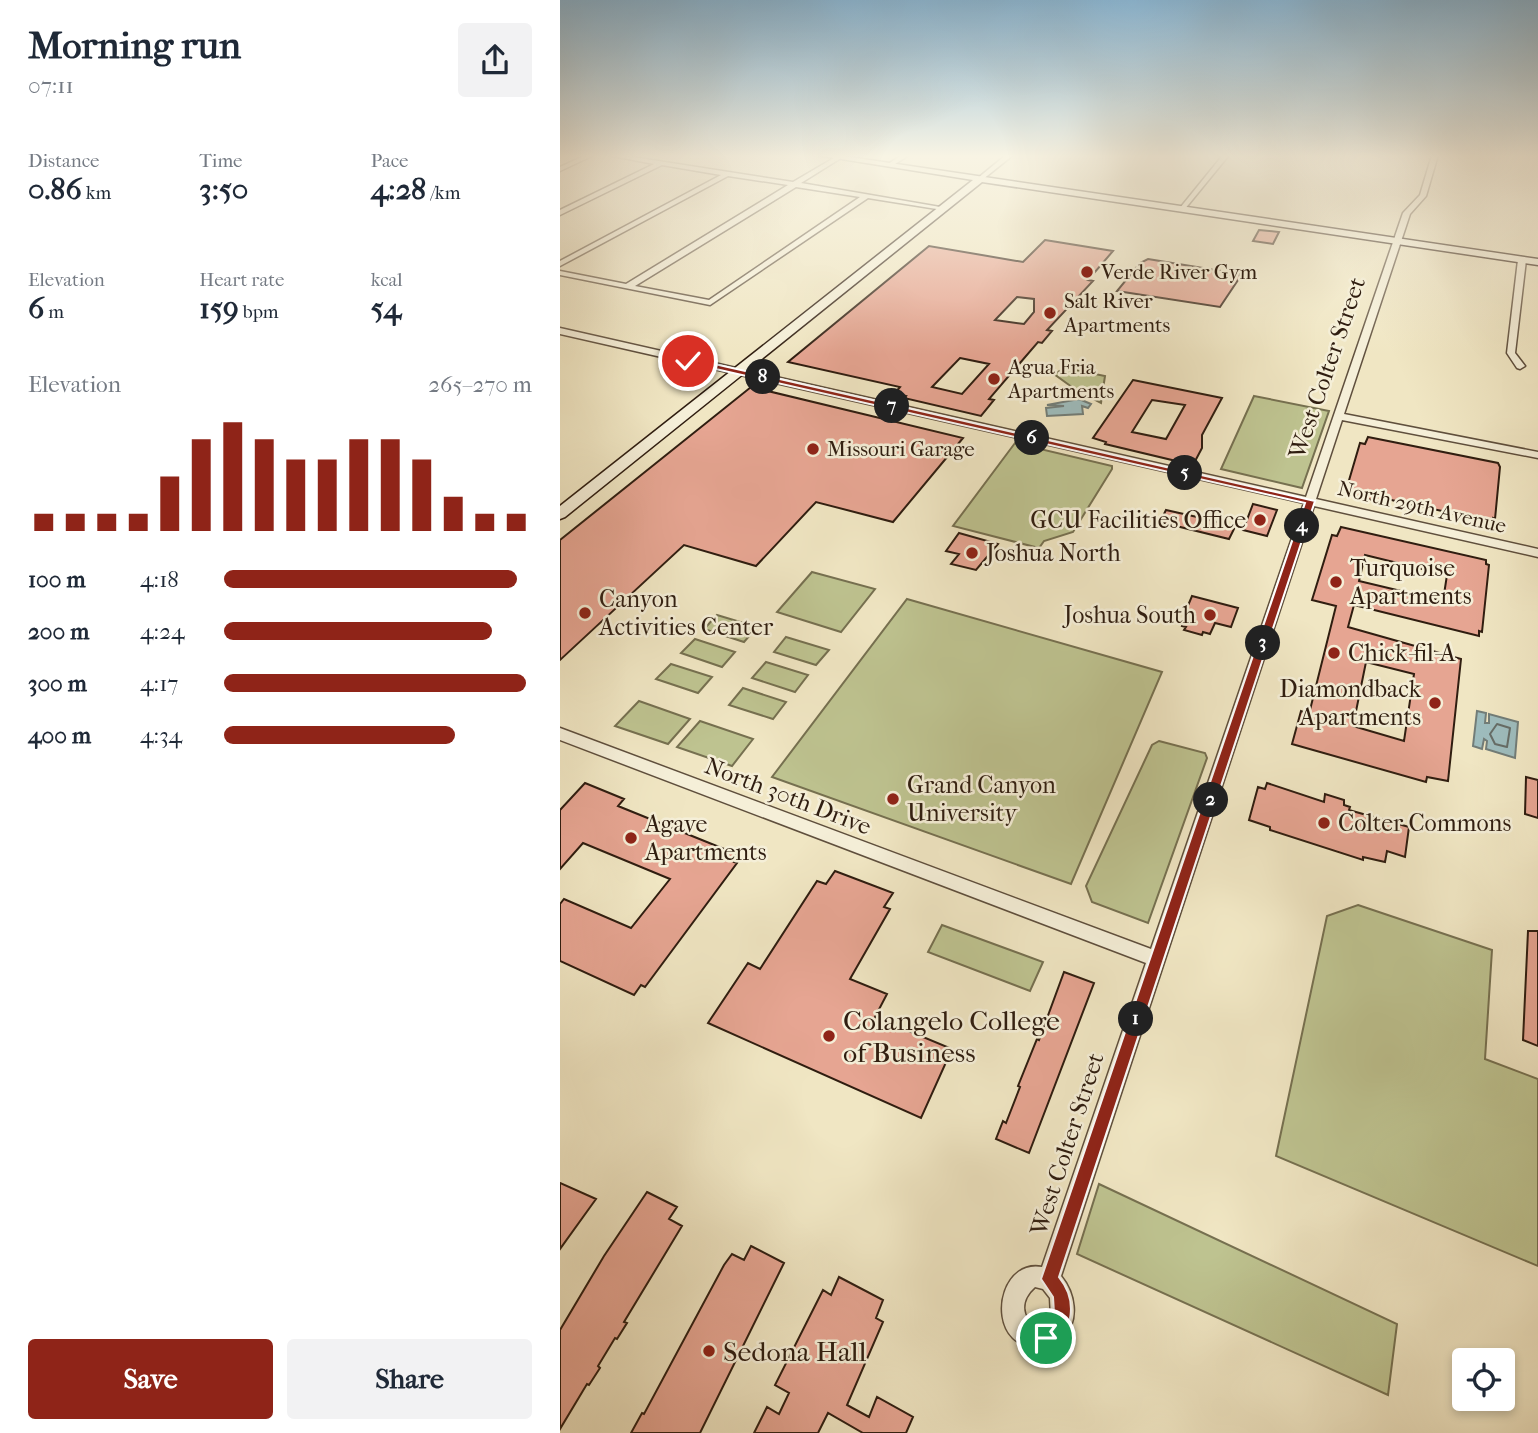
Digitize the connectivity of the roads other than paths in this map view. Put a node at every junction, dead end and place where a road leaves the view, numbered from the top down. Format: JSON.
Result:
{"nodes":[{"id":1,"x":638,"y":222,"type":"edge"},
{"id":2,"x":734,"y":222,"type":"edge"},
{"id":3,"x":828,"y":222,"type":"edge"},
{"id":4,"x":926,"y":222,"type":"edge"},
{"id":5,"x":1266,"y":222,"type":"edge"},
{"id":6,"x":1404,"y":222,"type":"edge"},
{"id":7,"x":1397,"y":242,"type":"junction"},
{"id":8,"x":1522,"y":260,"type":"junction"},
{"id":9,"x":1538,"y":262,"type":"edge"},
{"id":10,"x":560,"y":264,"type":"edge"},
{"id":11,"x":560,"y":273,"type":"edge"},
{"id":12,"x":627,"y":287,"type":"junction"},
{"id":13,"x":560,"y":331,"type":"edge"},
{"id":14,"x":1520,"y":366,"type":"dead end"},
{"id":15,"x":738,"y":372,"type":"junction"},
{"id":16,"x":1339,"y":416,"type":"junction"},
{"id":17,"x":1538,"y":455,"type":"edge"},
{"id":18,"x":1310,"y":501,"type":"junction"},
{"id":19,"x":560,"y":514,"type":"edge"},
{"id":20,"x":1538,"y":552,"type":"edge"},
{"id":21,"x":560,"y":734,"type":"edge"},
{"id":22,"x":1157,"y":959,"type":"junction"},
{"id":23,"x":1049,"y":1279,"type":"dead end"}],
"edges":[{"from":1,"to":10,"type":"street"},
{"from":2,"to":12,"type":"street"},
{"from":3,"to":12,"type":"street"},
{"from":4,"to":15,"type":"main road"},
{"from":5,"to":7,"type":"main road"},
{"from":6,"to":7,"type":"street","name":"West Colter Street"},
{"from":7,"to":8,"type":"main road"},
{"from":7,"to":16,"type":"street","name":"West Colter Street"},
{"from":8,"to":9,"type":"main road"},
{"from":8,"to":14,"type":"street"},
{"from":11,"to":12,"type":"street"},
{"from":13,"to":15,"type":"street","name":"North 29th Avenue"},
{"from":15,"to":18,"type":"street","name":"North 29th Avenue"},
{"from":15,"to":19,"type":"main road"},
{"from":16,"to":17,"type":"street"},
{"from":16,"to":18,"type":"street","name":"West Colter Street"},
{"from":18,"to":20,"type":"street","name":"North 29th Avenue"},
{"from":18,"to":22,"type":"street","name":"West Colter Street"},
{"from":21,"to":22,"type":"street","name":"North 30th Drive"},
{"from":22,"to":23,"type":"street","name":"West Colter Street"}]}
